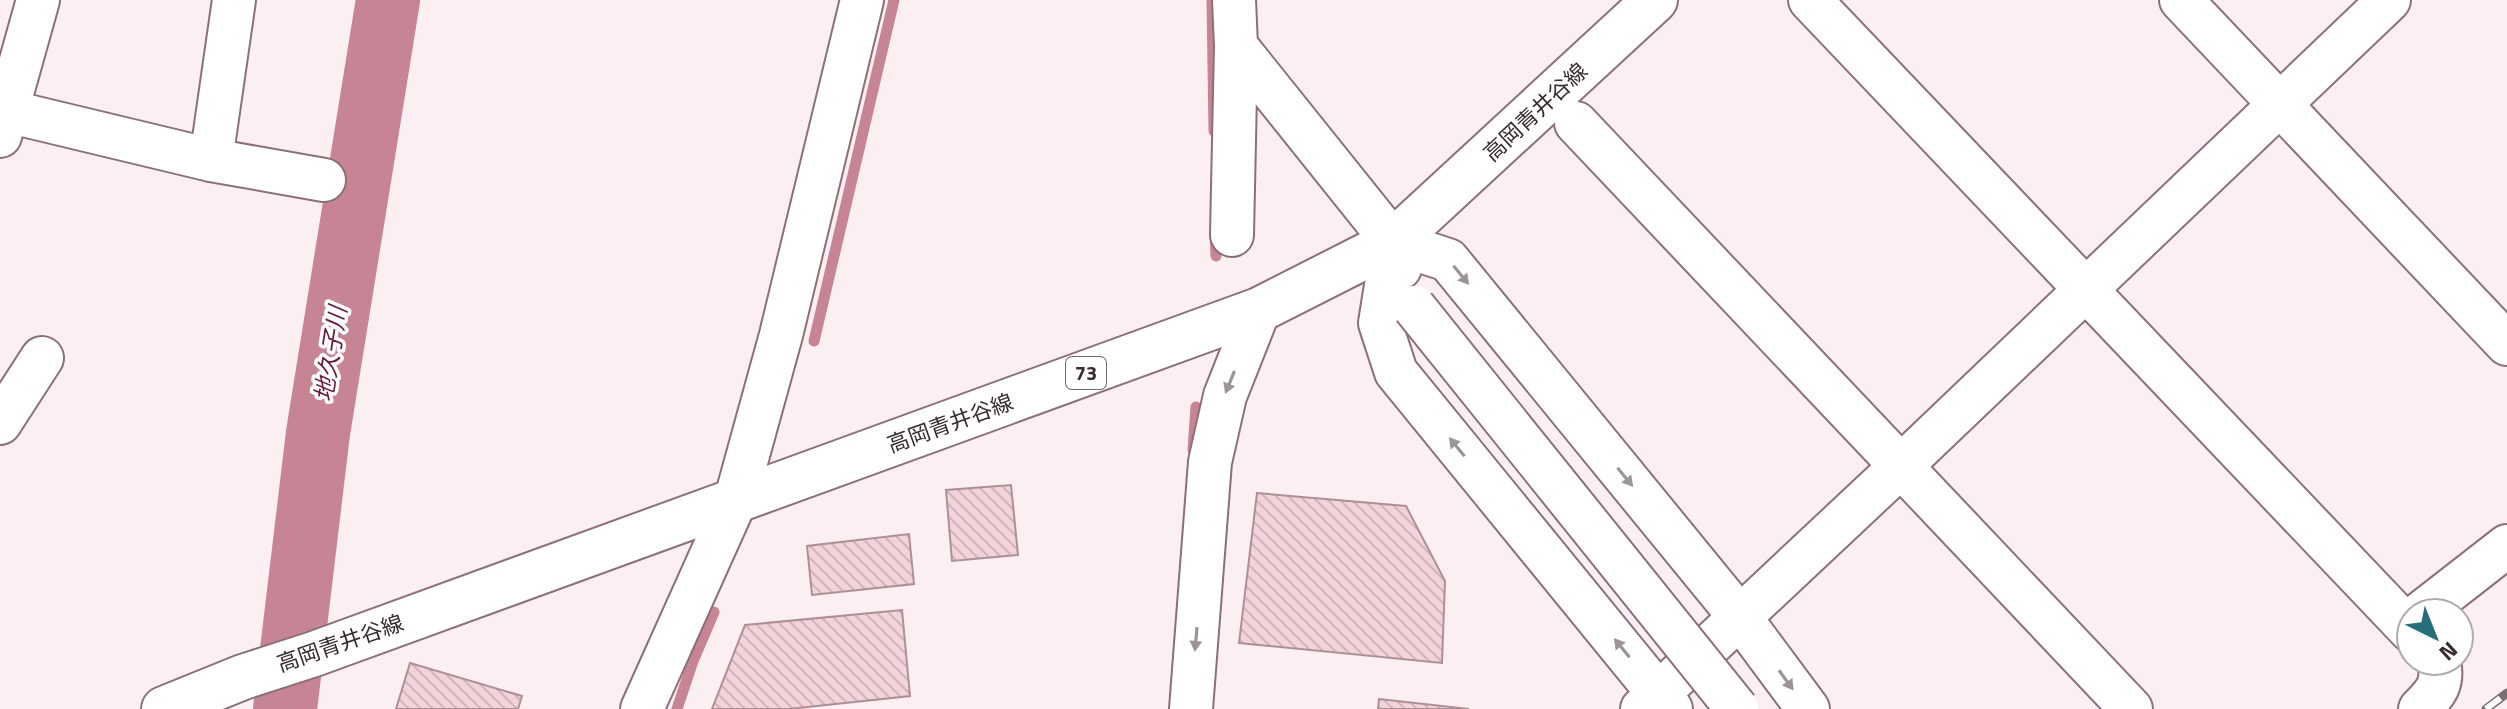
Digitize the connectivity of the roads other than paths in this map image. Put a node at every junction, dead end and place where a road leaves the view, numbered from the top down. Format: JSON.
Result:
{"nodes":[{"id":1,"x":38,"y":0,"type":"edge"},
{"id":2,"x":234,"y":0,"type":"edge"},
{"id":3,"x":862,"y":0,"type":"edge"},
{"id":4,"x":1234,"y":0,"type":"edge"},
{"id":5,"x":1655,"y":0,"type":"edge"},
{"id":6,"x":1810,"y":0,"type":"edge"},
{"id":7,"x":2181,"y":0,"type":"edge"},
{"id":8,"x":2389,"y":0,"type":"edge"},
{"id":9,"x":1236,"y":46,"type":"junction"},
{"id":10,"x":2279,"y":105,"type":"junction"},
{"id":11,"x":2,"y":120,"type":"edge"},
{"id":12,"x":1576,"y":123,"type":"dead end"},
{"id":13,"x":211,"y":160,"type":"junction"},
{"id":14,"x":324,"y":180,"type":"dead end"},
{"id":15,"x":1232,"y":235,"type":"dead end"},
{"id":16,"x":1393,"y":242,"type":"junction"},
{"id":17,"x":2086,"y":290,"type":"junction"},
{"id":18,"x":1259,"y":310,"type":"junction"},
{"id":19,"x":2507,"y":344,"type":"edge"},
{"id":20,"x":42,"y":358,"type":"dead end"},
{"id":21,"x":0,"y":423,"type":"edge"},
{"id":22,"x":1901,"y":466,"type":"junction"},
{"id":23,"x":735,"y":502,"type":"junction"},
{"id":24,"x":2507,"y":546,"type":"edge"},
{"id":25,"x":2443,"y":597,"type":"edge"},
{"id":26,"x":2395,"y":605,"type":"edge"},
{"id":27,"x":1739,"y":616,"type":"junction"},
{"id":28,"x":2443,"y":677,"type":"edge"},
{"id":29,"x":1657,"y":703,"type":"edge"},
{"id":30,"x":164,"y":709,"type":"edge"},
{"id":31,"x":642,"y":709,"type":"edge"},
{"id":32,"x":1191,"y":709,"type":"edge"},
{"id":33,"x":1737,"y":709,"type":"edge"},
{"id":34,"x":1808,"y":709,"type":"edge"},
{"id":35,"x":2131,"y":709,"type":"edge"},
{"id":36,"x":2420,"y":709,"type":"edge"}],
"edges":[{"from":1,"to":11,"type":"street"},
{"from":2,"to":13,"type":"street"},
{"from":3,"to":23,"type":"street"},
{"from":4,"to":9,"type":"street"},
{"from":5,"to":16,"type":"main road","name":"高岡青井谷線","number":"73"},
{"from":6,"to":17,"type":"street"},
{"from":7,"to":10,"type":"street"},
{"from":8,"to":10,"type":"street"},
{"from":9,"to":15,"type":"street"},
{"from":9,"to":16,"type":"street"},
{"from":10,"to":17,"type":"street"},
{"from":10,"to":19,"type":"street"},
{"from":11,"to":13,"type":"street"},
{"from":12,"to":22,"type":"street"},
{"from":13,"to":14,"type":"street"},
{"from":16,"to":18,"type":"main road","name":"高岡青井谷線","number":"73"},
{"from":16,"to":27,"type":"street","one_way":true},
{"from":29,"to":16,"type":"street","one_way":true},
{"from":16,"to":33,"type":"street","bridge":true},
{"from":17,"to":22,"type":"street"},
{"from":17,"to":26,"type":"street"},
{"from":18,"to":23,"type":"main road","name":"高岡青井谷線","number":"73"},
{"from":18,"to":32,"type":"street","one_way":true},
{"from":20,"to":21,"type":"street"},
{"from":22,"to":27,"type":"street"},
{"from":22,"to":35,"type":"street"},
{"from":23,"to":30,"type":"main road","name":"高岡青井谷線","number":"73"},
{"from":23,"to":31,"type":"street"},
{"from":24,"to":25,"type":"street"},
{"from":27,"to":29,"type":"street"},
{"from":27,"to":34,"type":"street","one_way":true},
{"from":28,"to":36,"type":"street"}]}
